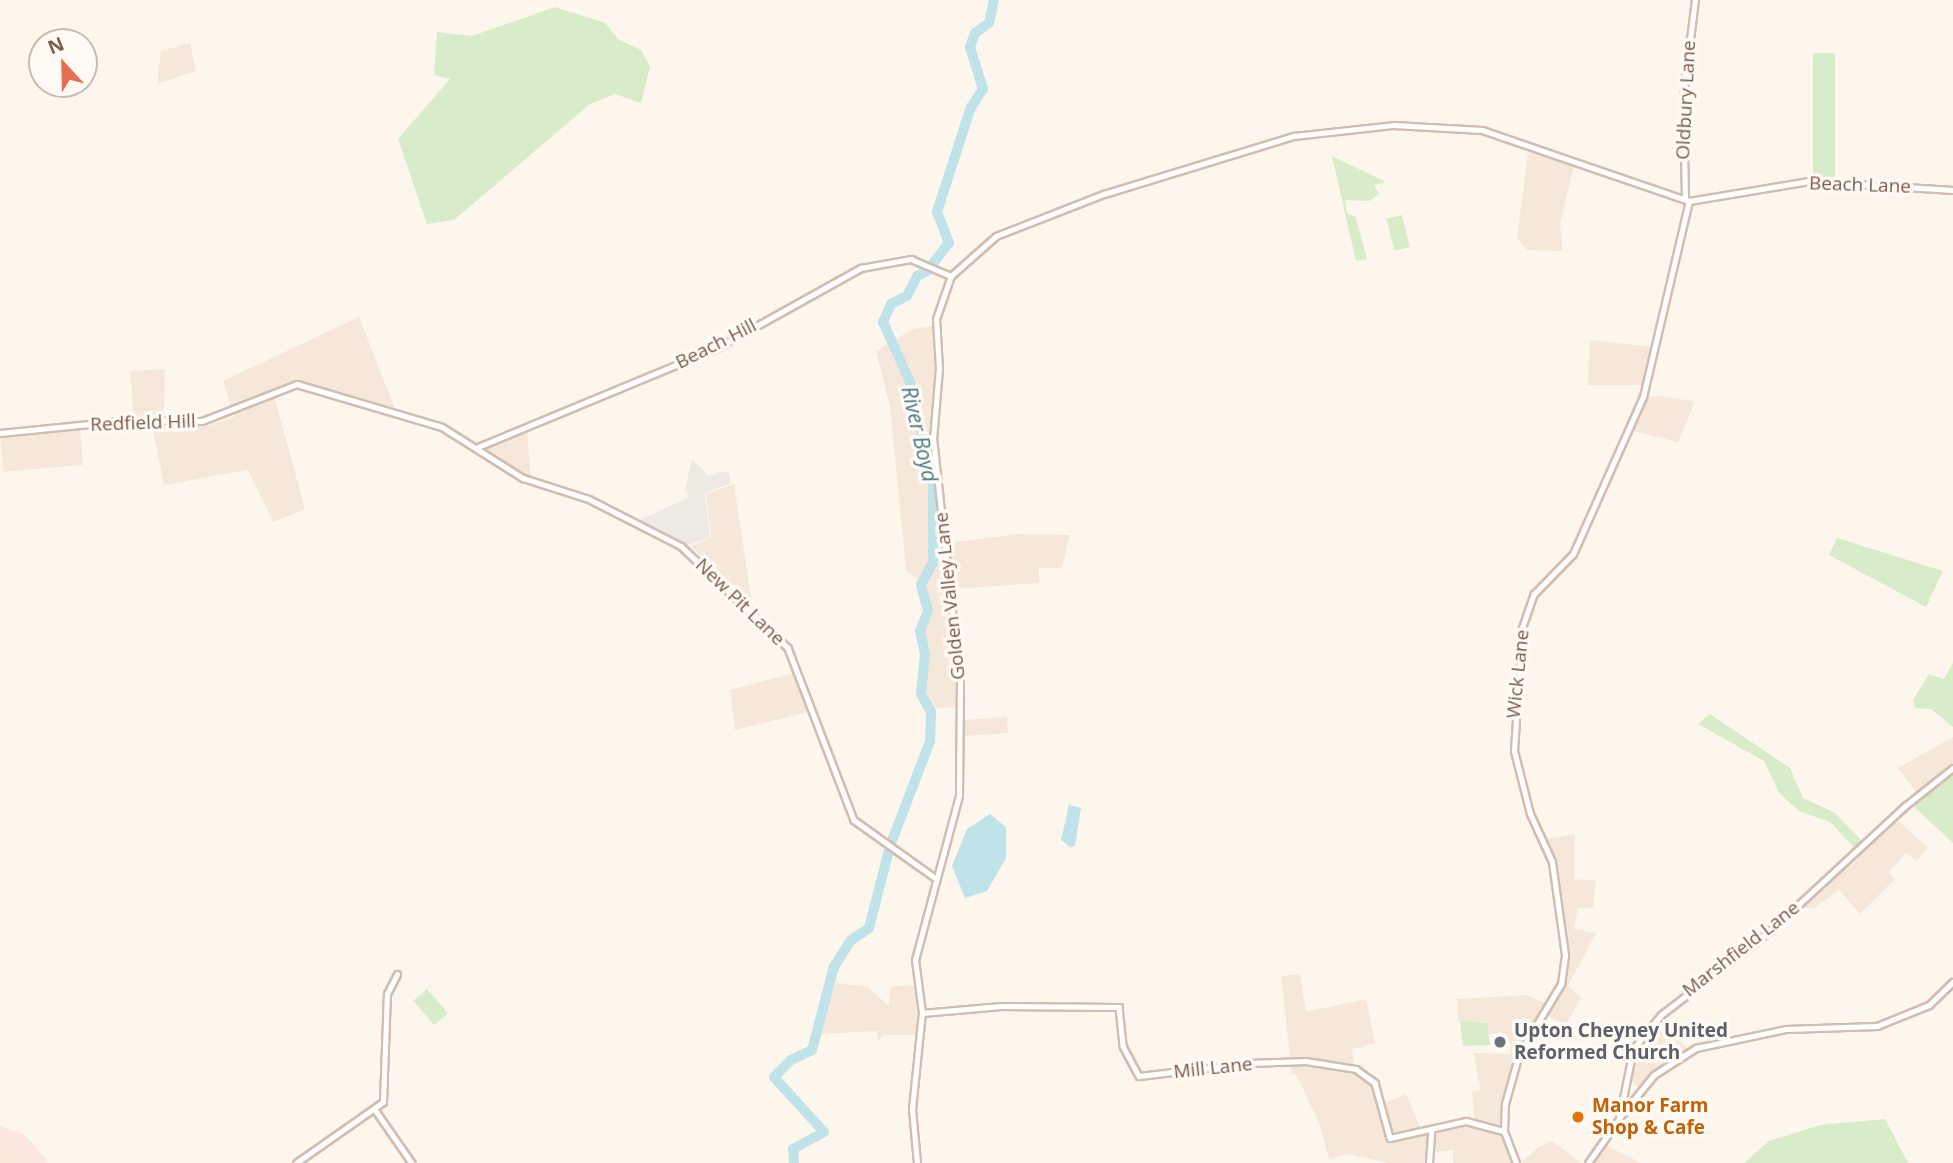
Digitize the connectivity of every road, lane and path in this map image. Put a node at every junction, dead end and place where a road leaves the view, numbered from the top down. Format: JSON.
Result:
{"nodes":[{"id":1,"x":1695,"y":0,"type":"edge"},
{"id":2,"x":1953,"y":190,"type":"edge"},
{"id":3,"x":1687,"y":201,"type":"junction"},
{"id":4,"x":951,"y":276,"type":"junction"},
{"id":5,"x":0,"y":433,"type":"edge"},
{"id":6,"x":478,"y":447,"type":"junction"},
{"id":7,"x":1953,"y":768,"type":"edge"},
{"id":8,"x":934,"y":877,"type":"junction"},
{"id":9,"x":397,"y":974,"type":"dead end"},
{"id":10,"x":1953,"y":982,"type":"edge"},
{"id":11,"x":922,"y":1013,"type":"junction"},
{"id":12,"x":376,"y":1111,"type":"junction"},
{"id":13,"x":1619,"y":1119,"type":"junction"},
{"id":14,"x":1431,"y":1131,"type":"junction"},
{"id":15,"x":1504,"y":1131,"type":"junction"},
{"id":16,"x":296,"y":1163,"type":"edge"},
{"id":17,"x":412,"y":1163,"type":"edge"},
{"id":18,"x":916,"y":1163,"type":"edge"},
{"id":19,"x":1429,"y":1163,"type":"edge"},
{"id":20,"x":1516,"y":1163,"type":"edge"},
{"id":21,"x":1588,"y":1163,"type":"edge"}],
"edges":[{"from":1,"to":3,"type":"street","name":"Oldbury Lane"},
{"from":2,"to":3,"type":"street","name":"Beach Lane"},
{"from":3,"to":4,"type":"street"},
{"from":3,"to":15,"type":"street","name":"Wick Lane"},
{"from":4,"to":6,"type":"street","name":"Beach Hill"},
{"from":4,"to":8,"type":"street","name":"Golden Valley Lane"},
{"from":5,"to":6,"type":"street","name":"Redfield Hill"},
{"from":6,"to":8,"type":"street","name":"New Pit Lane"},
{"from":7,"to":13,"type":"street","name":"Marshfield Lane"},
{"from":8,"to":11,"type":"street","name":"Golden Valley Lane"},
{"from":9,"to":12,"type":"street"},
{"from":10,"to":13,"type":"street"},
{"from":11,"to":14,"type":"street","name":"Mill Lane"},
{"from":11,"to":18,"type":"street","name":"Golden Valley Lane"},
{"from":12,"to":16,"type":"street"},
{"from":12,"to":17,"type":"street"},
{"from":13,"to":21,"type":"street"},
{"from":14,"to":15,"type":"street","name":"Mill Lane"},
{"from":14,"to":19,"type":"street"},
{"from":15,"to":20,"type":"street"}]}
